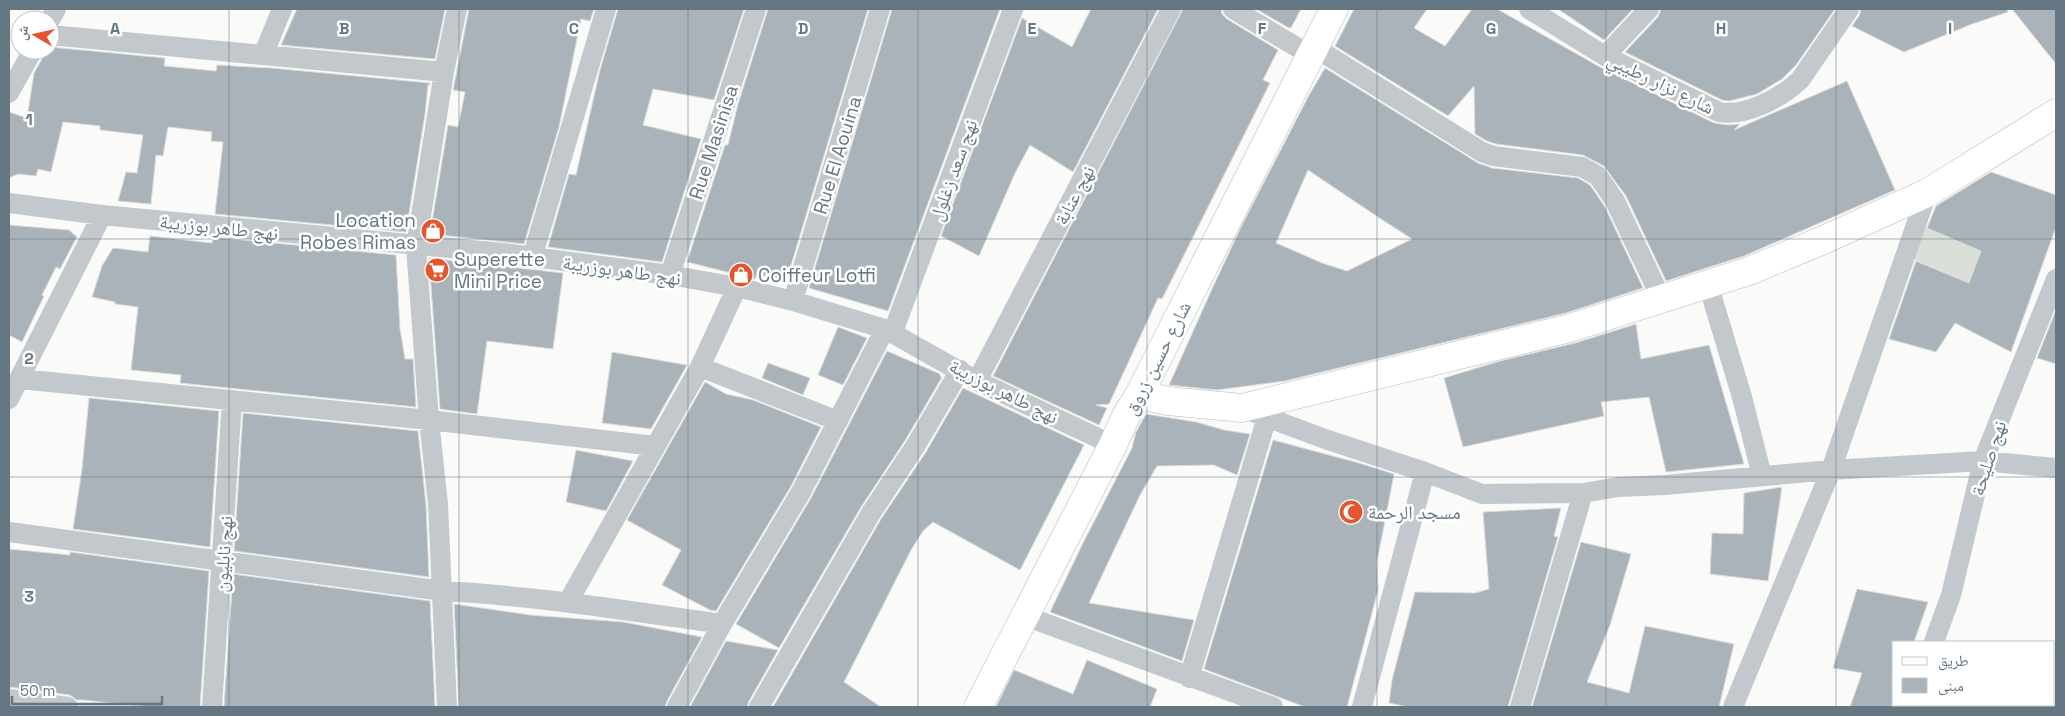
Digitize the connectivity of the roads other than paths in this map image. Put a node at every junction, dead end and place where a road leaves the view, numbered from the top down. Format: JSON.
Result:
{"nodes":[{"id":1,"x":282,"y":9,"type":"edge"},
{"id":2,"x":457,"y":9,"type":"edge"},
{"id":3,"x":606,"y":9,"type":"edge"},
{"id":4,"x":756,"y":9,"type":"edge"},
{"id":5,"x":880,"y":9,"type":"edge"},
{"id":6,"x":1013,"y":9,"type":"edge"},
{"id":7,"x":1171,"y":9,"type":"edge"},
{"id":8,"x":1233,"y":9,"type":"edge"},
{"id":9,"x":1334,"y":9,"type":"edge"},
{"id":10,"x":1649,"y":9,"type":"edge"},
{"id":11,"x":1849,"y":9,"type":"edge"},
{"id":12,"x":1535,"y":10,"type":"edge"},
{"id":13,"x":60,"y":36,"type":"edge"},
{"id":14,"x":1312,"y":51,"type":"junction"},
{"id":15,"x":264,"y":54,"type":"junction"},
{"id":16,"x":1605,"y":56,"type":"junction"},
{"id":17,"x":22,"y":60,"type":"edge"},
{"id":18,"x":444,"y":72,"type":"junction"},
{"id":19,"x":9,"y":93,"type":"edge"},
{"id":20,"x":2056,"y":113,"type":"edge"},
{"id":21,"x":1927,"y":193,"type":"junction"},
{"id":22,"x":9,"y":203,"type":"edge"},
{"id":23,"x":102,"y":215,"type":"junction"},
{"id":24,"x":416,"y":247,"type":"junction"},
{"id":25,"x":532,"y":258,"type":"junction"},
{"id":26,"x":670,"y":275,"type":"junction"},
{"id":27,"x":2056,"y":279,"type":"edge"},
{"id":28,"x":1708,"y":284,"type":"junction"},
{"id":29,"x":737,"y":287,"type":"junction"},
{"id":30,"x":1661,"y":298,"type":"junction"},
{"id":31,"x":793,"y":301,"type":"junction"},
{"id":32,"x":889,"y":330,"type":"junction"},
{"id":33,"x":700,"y":366,"type":"junction"},
{"id":34,"x":960,"y":370,"type":"junction"},
{"id":35,"x":20,"y":379,"type":"junction"},
{"id":36,"x":978,"y":381,"type":"junction"},
{"id":37,"x":1140,"y":395,"type":"junction"},
{"id":38,"x":9,"y":399,"type":"edge"},
{"id":39,"x":232,"y":400,"type":"junction"},
{"id":40,"x":1242,"y":408,"type":"junction"},
{"id":41,"x":1267,"y":417,"type":"junction"},
{"id":42,"x":429,"y":420,"type":"junction"},
{"id":43,"x":838,"y":421,"type":"junction"},
{"id":44,"x":1113,"y":445,"type":"junction"},
{"id":45,"x":655,"y":446,"type":"junction"},
{"id":46,"x":1983,"y":461,"type":"junction"},
{"id":47,"x":2056,"y":468,"type":"edge"},
{"id":48,"x":1831,"y":470,"type":"junction"},
{"id":49,"x":1425,"y":472,"type":"junction"},
{"id":50,"x":1762,"y":476,"type":"junction"},
{"id":51,"x":1583,"y":493,"type":"junction"},
{"id":52,"x":9,"y":532,"type":"edge"},
{"id":53,"x":223,"y":560,"type":"junction"},
{"id":54,"x":443,"y":591,"type":"junction"},
{"id":55,"x":568,"y":602,"type":"junction"},
{"id":56,"x":1025,"y":616,"type":"junction"},
{"id":57,"x":722,"y":624,"type":"junction"},
{"id":58,"x":1934,"y":641,"type":"edge"},
{"id":59,"x":1189,"y":678,"type":"junction"},
{"id":60,"x":9,"y":700,"type":"edge"},
{"id":61,"x":1264,"y":706,"type":"edge"},
{"id":62,"x":67,"y":707,"type":"edge"},
{"id":63,"x":212,"y":707,"type":"edge"},
{"id":64,"x":447,"y":707,"type":"edge"},
{"id":65,"x":677,"y":707,"type":"edge"},
{"id":66,"x":759,"y":707,"type":"edge"},
{"id":67,"x":978,"y":707,"type":"edge"},
{"id":68,"x":1362,"y":707,"type":"edge"},
{"id":69,"x":1520,"y":707,"type":"edge"},
{"id":70,"x":1733,"y":707,"type":"edge"}],
"edges":[{"from":1,"to":15,"type":"street"},
{"from":2,"to":18,"type":"street"},
{"from":3,"to":25,"type":"street"},
{"from":4,"to":26,"type":"street","name":"Rue Masinisa"},
{"from":5,"to":31,"type":"street","name":"Rue El Aouina"},
{"from":6,"to":32,"type":"street","name":"نهج سعد زغلول"},
{"from":7,"to":36,"type":"street","name":"نهج عنابة"},
{"from":8,"to":14,"type":"street"},
{"from":9,"to":14,"type":"street","name":"شارع حسين زروق"},
{"from":10,"to":16,"type":"street"},
{"from":11,"to":16,"type":"street","name":"شارع نزار رطيبي"},
{"from":12,"to":16,"type":"street","name":"شارع نزار رطيبي"},
{"from":13,"to":15,"type":"street"},
{"from":14,"to":30,"type":"street"},
{"from":14,"to":37,"type":"street","name":"شارع حسين زروق"},
{"from":15,"to":18,"type":"street"},
{"from":17,"to":19,"type":"street"},
{"from":18,"to":24,"type":"street"},
{"from":20,"to":21,"type":"street"},
{"from":21,"to":28,"type":"street"},
{"from":21,"to":48,"type":"street"},
{"from":22,"to":23,"type":"street","name":"نهج طاهر بوزريبة"},
{"from":23,"to":24,"type":"street","name":"نهج طاهر بوزريبة"},
{"from":23,"to":35,"type":"street"},
{"from":24,"to":25,"type":"street","name":"نهج طاهر بوزريبة"},
{"from":24,"to":42,"type":"street"},
{"from":25,"to":26,"type":"street","name":"نهج طاهر بوزريبة"},
{"from":26,"to":29,"type":"street","name":"نهج طاهر بوزريبة"},
{"from":27,"to":46,"type":"street","name":"نهج صليحة"},
{"from":28,"to":30,"type":"street"},
{"from":28,"to":50,"type":"street"},
{"from":29,"to":31,"type":"street","name":"نهج طاهر بوزريبة"},
{"from":29,"to":33,"type":"street"},
{"from":30,"to":40,"type":"street"},
{"from":31,"to":32,"type":"street","name":"نهج طاهر بوزريبة"},
{"from":32,"to":34,"type":"street","name":"نهج طاهر بوزريبة"},
{"from":32,"to":43,"type":"street","name":"نهج سعد زغلول"},
{"from":33,"to":43,"type":"street"},
{"from":33,"to":45,"type":"street"},
{"from":34,"to":36,"type":"street","name":"نهج طاهر بوزريبة"},
{"from":34,"to":66,"type":"street"},
{"from":35,"to":38,"type":"street"},
{"from":35,"to":39,"type":"street"},
{"from":36,"to":44,"type":"street","name":"نهج طاهر بوزريبة"},
{"from":37,"to":40,"type":"street"},
{"from":37,"to":44,"type":"street","name":"شارع حسين زروق"},
{"from":39,"to":42,"type":"street"},
{"from":39,"to":53,"type":"street","name":"نهج نابليون"},
{"from":40,"to":41,"type":"street"},
{"from":41,"to":49,"type":"street"},
{"from":41,"to":59,"type":"street"},
{"from":42,"to":45,"type":"street"},
{"from":42,"to":54,"type":"street"},
{"from":43,"to":57,"type":"street","name":"نهج سعد زغلول"},
{"from":44,"to":56,"type":"street","name":"شارع حسين زروق"},
{"from":45,"to":55,"type":"street"},
{"from":46,"to":47,"type":"street"},
{"from":46,"to":48,"type":"street"},
{"from":46,"to":58,"type":"street","name":"نهج صليحة"},
{"from":48,"to":50,"type":"street"},
{"from":48,"to":70,"type":"street"},
{"from":49,"to":51,"type":"street"},
{"from":49,"to":68,"type":"street"},
{"from":50,"to":51,"type":"street"},
{"from":51,"to":69,"type":"street"},
{"from":52,"to":53,"type":"street"},
{"from":53,"to":54,"type":"street"},
{"from":53,"to":63,"type":"street","name":"نهج نابليون"},
{"from":54,"to":55,"type":"street"},
{"from":54,"to":64,"type":"street"},
{"from":55,"to":57,"type":"street"},
{"from":56,"to":59,"type":"street"},
{"from":56,"to":67,"type":"street","name":"شارع حسين زروق"},
{"from":57,"to":65,"type":"street","name":"نهج سعد زغلول"},
{"from":59,"to":61,"type":"street"},
{"from":60,"to":62,"type":"street"}]}
